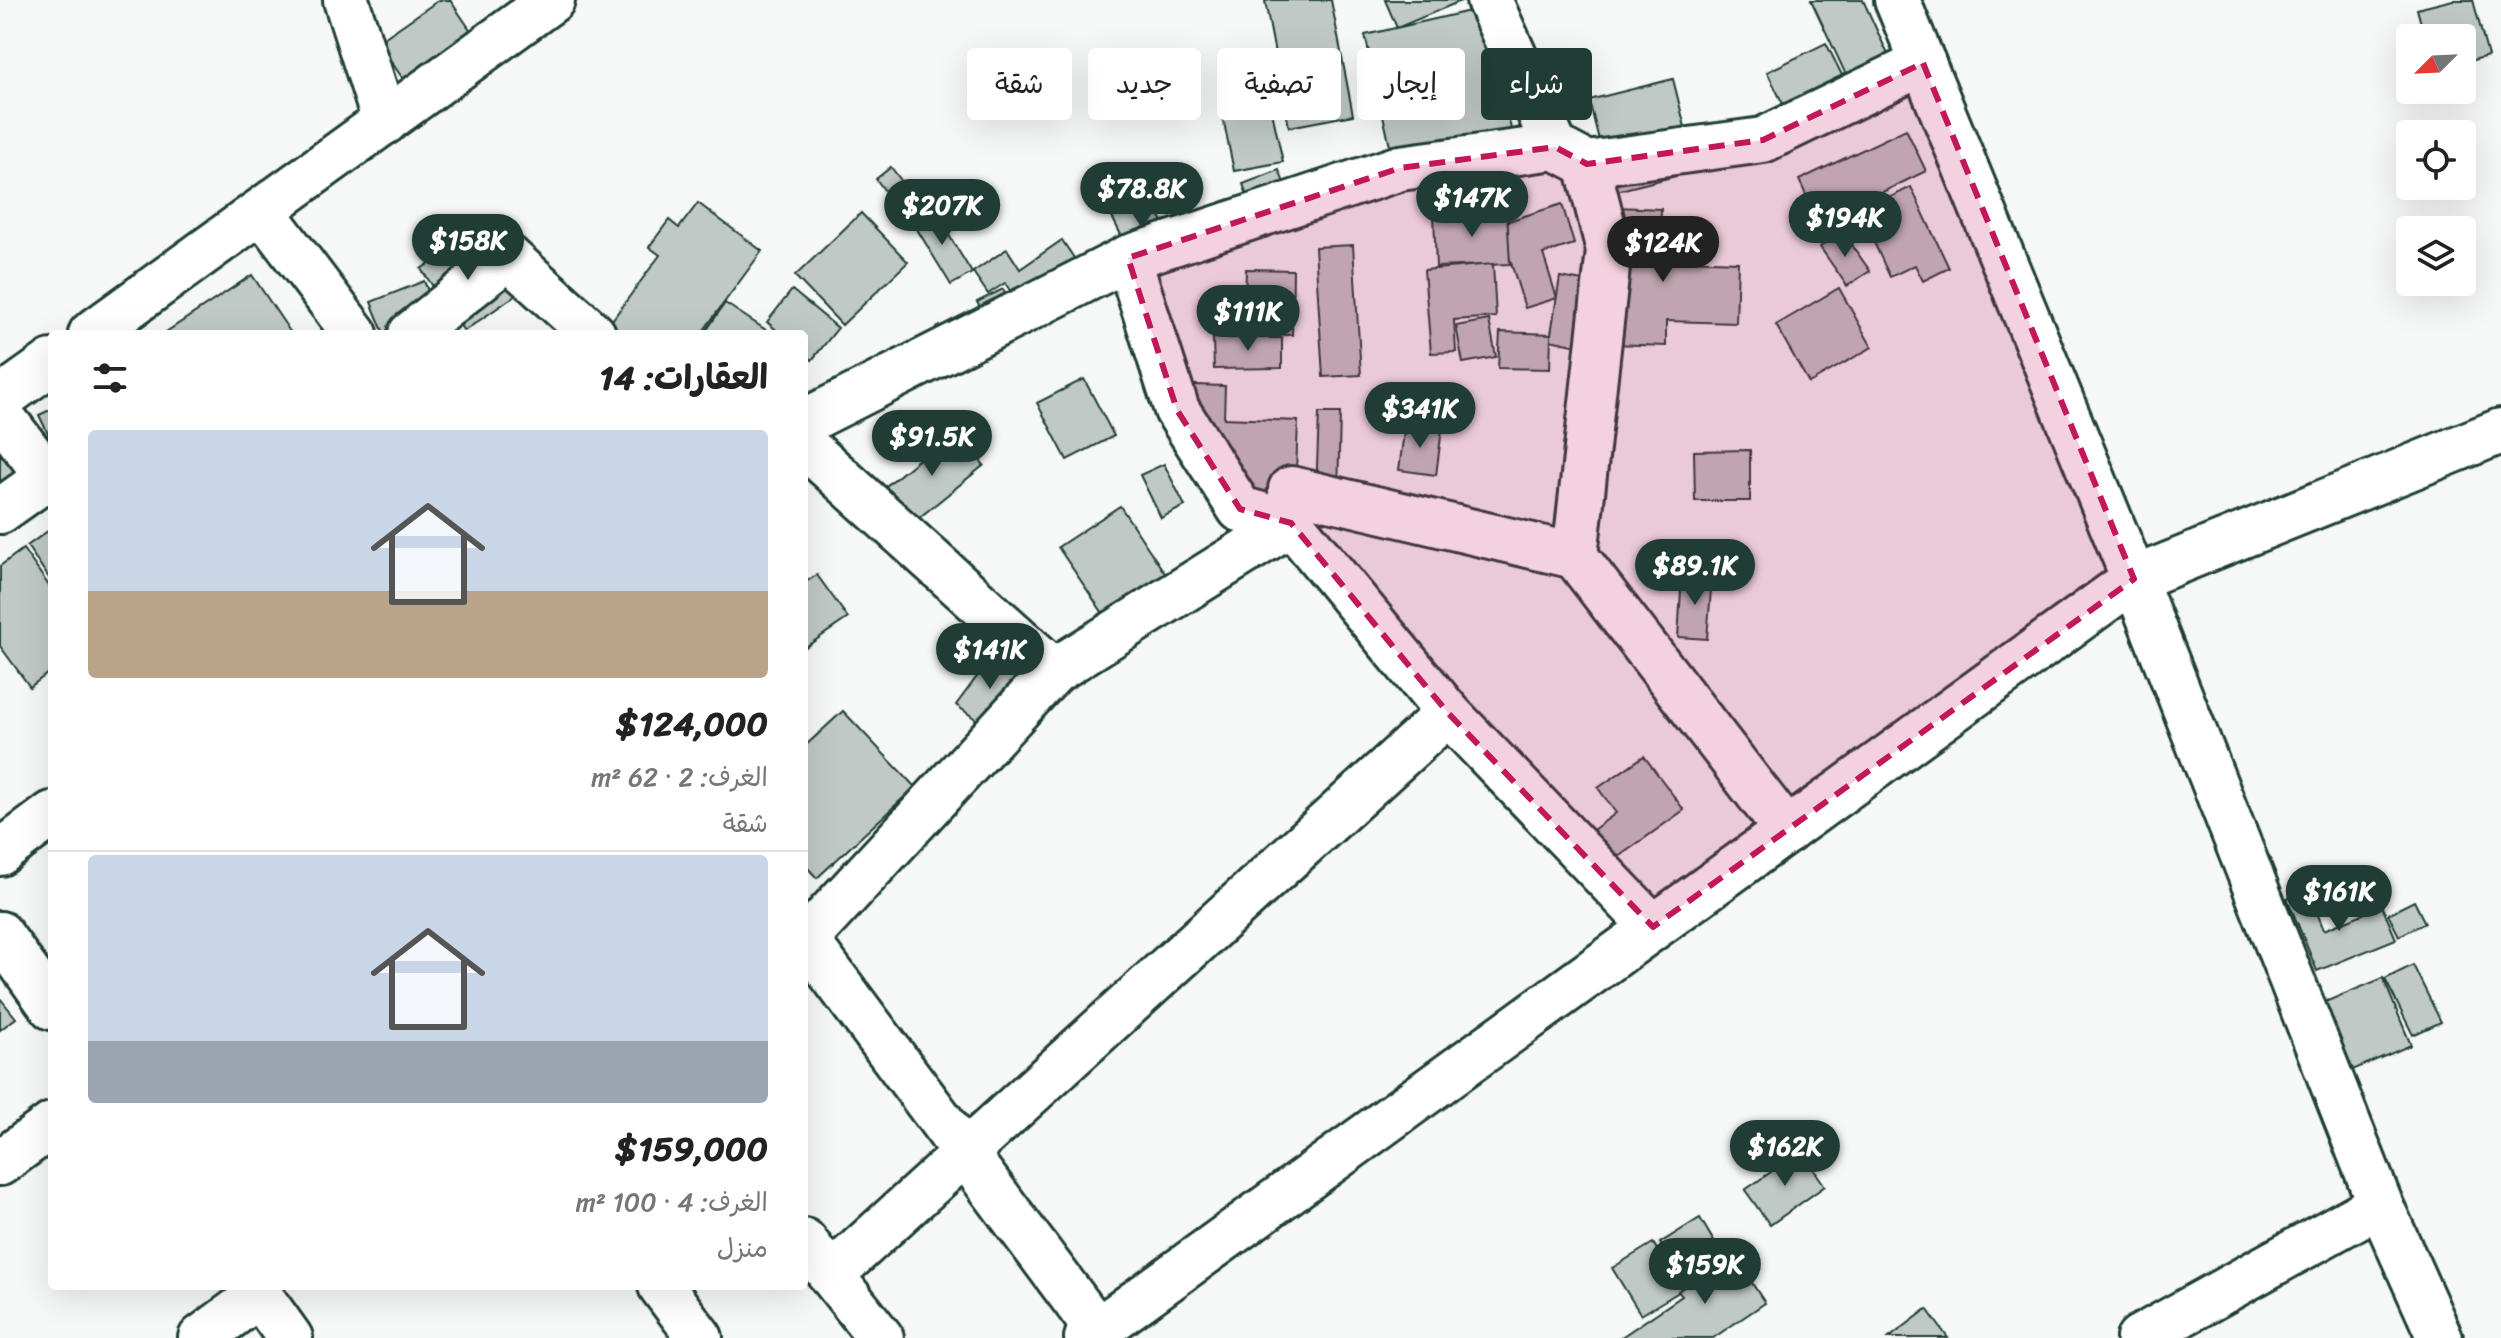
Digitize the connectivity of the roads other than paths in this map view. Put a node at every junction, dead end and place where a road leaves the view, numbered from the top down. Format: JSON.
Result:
{"nodes":[{"id":1,"x":346,"y":0,"type":"edge"},
{"id":2,"x":552,"y":0,"type":"edge"},
{"id":3,"x":1489,"y":0,"type":"edge"},
{"id":4,"x":1897,"y":0,"type":"edge"},
{"id":5,"x":1923,"y":63,"type":"junction"},
{"id":6,"x":385,"y":122,"type":"junction"},
{"id":7,"x":1571,"y":155,"type":"junction"},
{"id":8,"x":262,"y":211,"type":"junction"},
{"id":9,"x":1128,"y":258,"type":"junction"},
{"id":10,"x":97,"y":330,"type":"edge"},
{"id":11,"x":352,"y":330,"type":"edge"},
{"id":12,"x":416,"y":330,"type":"edge"},
{"id":13,"x":589,"y":330,"type":"edge"},
{"id":14,"x":48,"y":365,"type":"edge"},
{"id":15,"x":0,"y":399,"type":"edge"},
{"id":16,"x":0,"y":414,"type":"edge"},
{"id":17,"x":808,"y":420,"type":"edge"},
{"id":18,"x":2501,"y":431,"type":"edge"},
{"id":19,"x":808,"y":449,"type":"edge"},
{"id":20,"x":48,"y":477,"type":"edge"},
{"id":21,"x":48,"y":481,"type":"edge"},
{"id":22,"x":0,"y":511,"type":"edge"},
{"id":23,"x":1291,"y":523,"type":"junction"},
{"id":24,"x":1575,"y":556,"type":"junction"},
{"id":25,"x":2134,"y":579,"type":"junction"},
{"id":26,"x":1054,"y":671,"type":"junction"},
{"id":27,"x":1448,"y":713,"type":"junction"},
{"id":28,"x":48,"y":817,"type":"edge"},
{"id":29,"x":1787,"y":831,"type":"junction"},
{"id":30,"x":0,"y":853,"type":"edge"},
{"id":31,"x":1653,"y":927,"type":"junction"},
{"id":32,"x":0,"y":934,"type":"edge"},
{"id":33,"x":808,"y":935,"type":"edge"},
{"id":34,"x":808,"y":942,"type":"edge"},
{"id":35,"x":48,"y":1001,"type":"edge"},
{"id":36,"x":48,"y":1128,"type":"edge"},
{"id":37,"x":966,"y":1153,"type":"junction"},
{"id":38,"x":0,"y":1163,"type":"edge"},
{"id":39,"x":2380,"y":1204,"type":"junction"},
{"id":40,"x":808,"y":1246,"type":"edge"},
{"id":41,"x":831,"y":1275,"type":"junction"},
{"id":42,"x":256,"y":1290,"type":"edge"},
{"id":43,"x":664,"y":1290,"type":"edge"},
{"id":44,"x":1092,"y":1334,"type":"edge"},
{"id":45,"x":201,"y":1338,"type":"edge"},
{"id":46,"x":290,"y":1338,"type":"edge"},
{"id":47,"x":700,"y":1338,"type":"edge"},
{"id":48,"x":881,"y":1338,"type":"edge"},
{"id":49,"x":2139,"y":1338,"type":"edge"},
{"id":50,"x":2440,"y":1338,"type":"edge"}],
"edges":[{"from":1,"to":6,"type":"street"},
{"from":2,"to":6,"type":"street"},
{"from":3,"to":7,"type":"street"},
{"from":4,"to":5,"type":"street"},
{"from":5,"to":7,"type":"street"},
{"from":5,"to":25,"type":"street"},
{"from":6,"to":8,"type":"street"},
{"from":7,"to":9,"type":"street"},
{"from":7,"to":24,"type":"street"},
{"from":8,"to":10,"type":"street"},
{"from":8,"to":11,"type":"street"},
{"from":9,"to":17,"type":"street"},
{"from":9,"to":23,"type":"street"},
{"from":12,"to":13,"type":"street"},
{"from":14,"to":15,"type":"street"},
{"from":16,"to":20,"type":"street"},
{"from":18,"to":25,"type":"street"},
{"from":19,"to":26,"type":"street"},
{"from":21,"to":22,"type":"street"},
{"from":23,"to":24,"type":"street"},
{"from":23,"to":26,"type":"street"},
{"from":23,"to":27,"type":"street"},
{"from":24,"to":29,"type":"street"},
{"from":25,"to":29,"type":"street"},
{"from":25,"to":39,"type":"street"},
{"from":26,"to":33,"type":"street"},
{"from":27,"to":31,"type":"street"},
{"from":27,"to":37,"type":"street"},
{"from":28,"to":30,"type":"street"},
{"from":29,"to":31,"type":"street"},
{"from":31,"to":44,"type":"street"},
{"from":32,"to":35,"type":"street"},
{"from":34,"to":37,"type":"street"},
{"from":36,"to":38,"type":"street"},
{"from":37,"to":41,"type":"street"},
{"from":37,"to":44,"type":"street"},
{"from":39,"to":49,"type":"street"},
{"from":39,"to":50,"type":"street"},
{"from":40,"to":41,"type":"street"},
{"from":41,"to":48,"type":"street"},
{"from":42,"to":45,"type":"street"},
{"from":42,"to":46,"type":"street"},
{"from":43,"to":47,"type":"street"}]}
